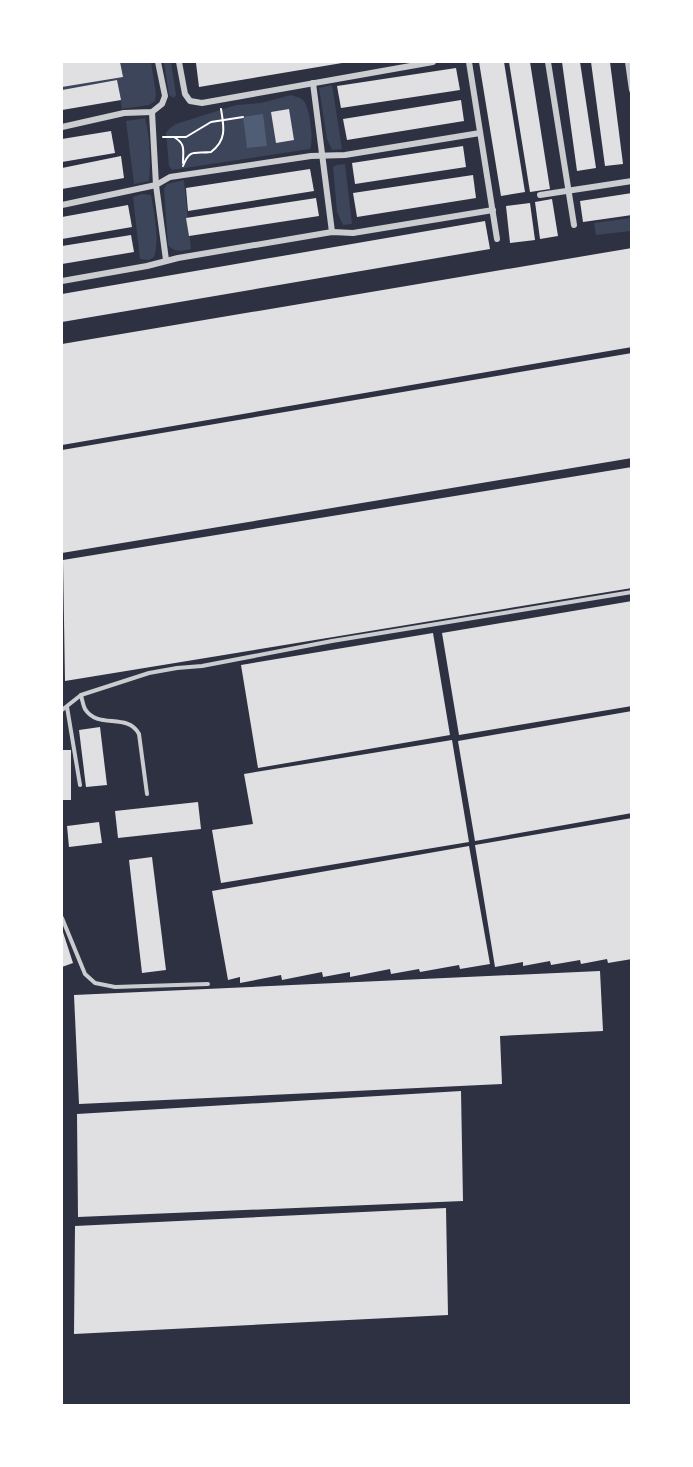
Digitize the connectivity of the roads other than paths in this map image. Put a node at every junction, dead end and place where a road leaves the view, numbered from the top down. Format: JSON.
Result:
{"nodes":[{"id":1,"x":158,"y":62,"type":"edge"},
{"id":2,"x":179,"y":62,"type":"edge"},
{"id":3,"x":433,"y":62,"type":"edge"},
{"id":4,"x":469,"y":62,"type":"edge"},
{"id":5,"x":548,"y":62,"type":"edge"},
{"id":6,"x":628,"y":62,"type":"edge"},
{"id":7,"x":313,"y":83,"type":"junction"},
{"id":8,"x":632,"y":90,"type":"edge"},
{"id":9,"x":152,"y":112,"type":"junction"},
{"id":10,"x":62,"y":127,"type":"edge"},
{"id":11,"x":480,"y":134,"type":"junction"},
{"id":12,"x":321,"y":154,"type":"junction"},
{"id":13,"x":632,"y":181,"type":"edge"},
{"id":14,"x":156,"y":185,"type":"junction"},
{"id":15,"x":568,"y":190,"type":"junction"},
{"id":16,"x":540,"y":195,"type":"dead end"},
{"id":17,"x":62,"y":205,"type":"edge"},
{"id":18,"x":493,"y":210,"type":"junction"},
{"id":19,"x":574,"y":225,"type":"dead end"},
{"id":20,"x":332,"y":232,"type":"junction"},
{"id":21,"x":497,"y":238,"type":"dead end"},
{"id":22,"x":166,"y":260,"type":"junction"},
{"id":23,"x":62,"y":281,"type":"edge"},
{"id":24,"x":632,"y":592,"type":"edge"},
{"id":25,"x":81,"y":695,"type":"junction"},
{"id":26,"x":67,"y":706,"type":"junction"},
{"id":27,"x":62,"y":710,"type":"edge"},
{"id":28,"x":80,"y":785,"type":"dead end"},
{"id":29,"x":147,"y":794,"type":"dead end"},
{"id":30,"x":62,"y":918,"type":"edge"},
{"id":31,"x":208,"y":984,"type":"dead end"}],
"edges":[{"from":1,"to":9,"type":"street"},
{"from":2,"to":7,"type":"street"},
{"from":3,"to":7,"type":"street"},
{"from":4,"to":11,"type":"street"},
{"from":5,"to":15,"type":"street"},
{"from":6,"to":8,"type":"street"},
{"from":7,"to":12,"type":"street"},
{"from":9,"to":10,"type":"street"},
{"from":9,"to":14,"type":"street"},
{"from":11,"to":12,"type":"street"},
{"from":11,"to":18,"type":"street"},
{"from":12,"to":14,"type":"street"},
{"from":12,"to":20,"type":"street"},
{"from":13,"to":15,"type":"street"},
{"from":14,"to":17,"type":"street"},
{"from":14,"to":22,"type":"street"},
{"from":15,"to":16,"type":"street"},
{"from":15,"to":19,"type":"street"},
{"from":18,"to":20,"type":"street"},
{"from":18,"to":21,"type":"street"},
{"from":20,"to":22,"type":"street"},
{"from":22,"to":23,"type":"street"},
{"from":24,"to":25,"type":"lane"},
{"from":25,"to":26,"type":"lane"},
{"from":25,"to":29,"type":"lane"},
{"from":26,"to":27,"type":"lane"},
{"from":26,"to":28,"type":"lane"},
{"from":30,"to":31,"type":"lane"}]}
